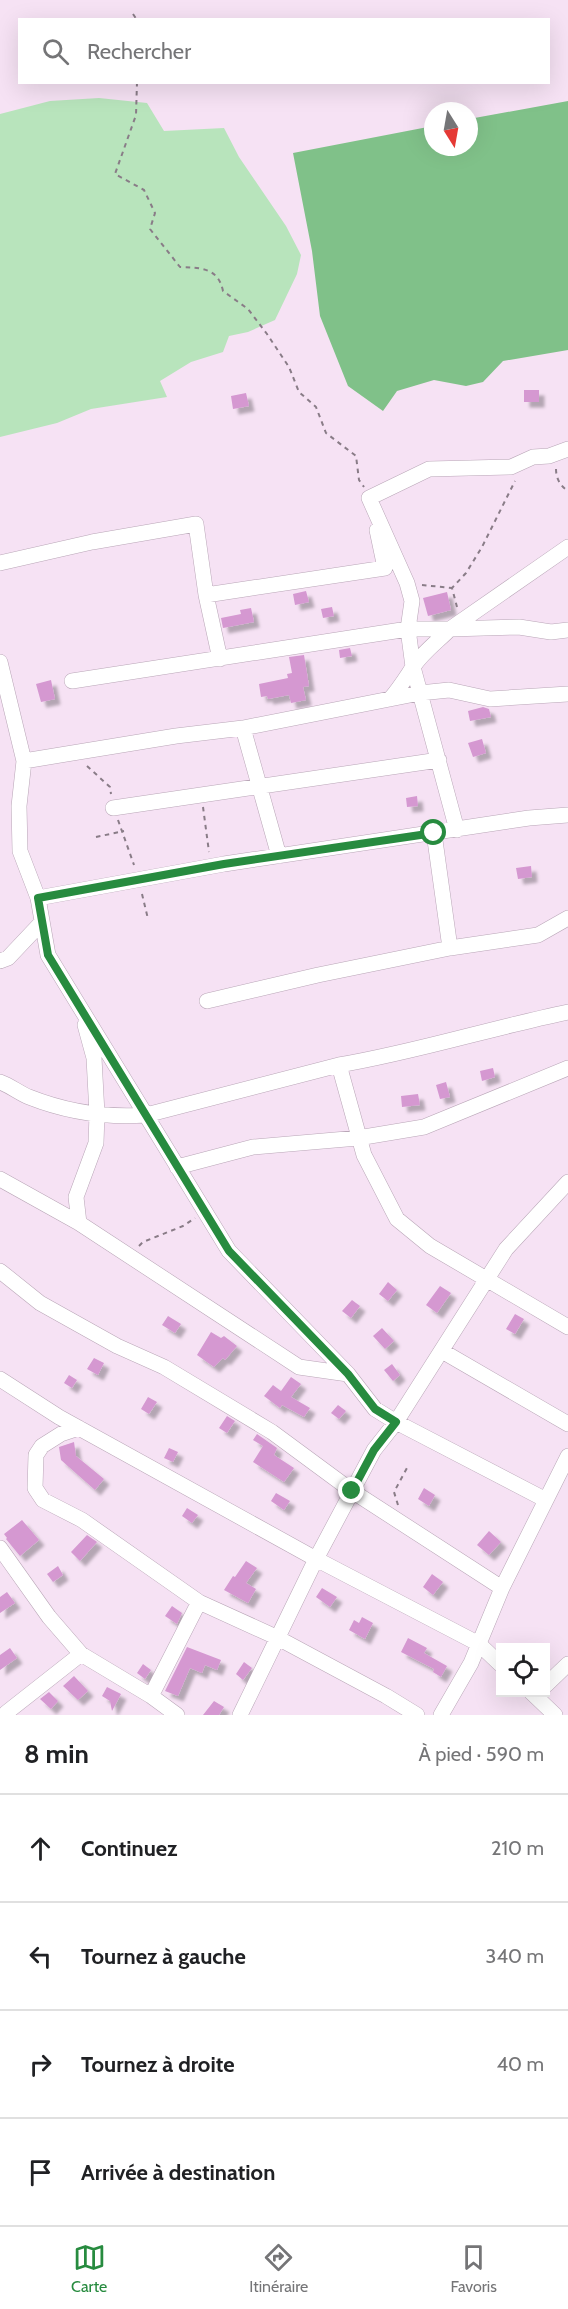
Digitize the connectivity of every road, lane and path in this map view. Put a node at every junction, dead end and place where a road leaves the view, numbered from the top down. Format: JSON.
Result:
{"nodes":[{"id":1,"x":133,"y":14,"type":"dead end"},
{"id":2,"x":136,"y":18,"type":"edge"},
{"id":3,"x":137,"y":84,"type":"edge"},
{"id":4,"x":562,"y":451,"type":"edge"},
{"id":5,"x":523,"y":462,"type":"junction"},
{"id":6,"x":568,"y":491,"type":"edge"},
{"id":7,"x":369,"y":498,"type":"junction"},
{"id":8,"x":568,"y":547,"type":"edge"},
{"id":9,"x":0,"y":563,"type":"edge"},
{"id":10,"x":407,"y":583,"type":"junction"},
{"id":11,"x":452,"y":588,"type":"junction"},
{"id":12,"x":206,"y":595,"type":"junction"},
{"id":13,"x":455,"y":625,"type":"junction"},
{"id":14,"x":408,"y":630,"type":"junction"},
{"id":15,"x":568,"y":630,"type":"edge"},
{"id":16,"x":220,"y":659,"type":"junction"},
{"id":17,"x":0,"y":662,"type":"edge"},
{"id":18,"x":412,"y":667,"type":"junction"},
{"id":19,"x":72,"y":681,"type":"dead end"},
{"id":20,"x":420,"y":693,"type":"junction"},
{"id":21,"x":568,"y":694,"type":"edge"},
{"id":22,"x":390,"y":699,"type":"junction"},
{"id":23,"x":243,"y":728,"type":"junction"},
{"id":24,"x":70,"y":753,"type":"junction"},
{"id":25,"x":439,"y":760,"type":"junction"},
{"id":26,"x":24,"y":761,"type":"junction"},
{"id":27,"x":261,"y":788,"type":"junction"},
{"id":28,"x":202,"y":796,"type":"junction"},
{"id":29,"x":113,"y":808,"type":"junction"},
{"id":30,"x":568,"y":814,"type":"edge"},
{"id":31,"x":457,"y":830,"type":"junction"},
{"id":32,"x":124,"y":831,"type":"junction"},
{"id":33,"x":434,"y":833,"type":"junction"},
{"id":34,"x":96,"y":837,"type":"dead end"},
{"id":35,"x":279,"y":856,"type":"junction"},
{"id":36,"x":211,"y":867,"type":"junction"},
{"id":37,"x":138,"y":880,"type":"junction"},
{"id":38,"x":38,"y":898,"type":"junction"},
{"id":39,"x":568,"y":918,"type":"edge"},
{"id":40,"x":148,"y":919,"type":"dead end"},
{"id":41,"x":42,"y":922,"type":"junction"},
{"id":42,"x":450,"y":948,"type":"junction"},
{"id":43,"x":0,"y":961,"type":"edge"},
{"id":44,"x":207,"y":1001,"type":"dead end"},
{"id":45,"x":80,"y":1008,"type":"junction"},
{"id":46,"x":568,"y":1012,"type":"edge"},
{"id":47,"x":339,"y":1065,"type":"junction"},
{"id":48,"x":568,"y":1068,"type":"edge"},
{"id":49,"x":0,"y":1082,"type":"edge"},
{"id":50,"x":97,"y":1114,"type":"junction"},
{"id":51,"x":146,"y":1116,"type":"junction"},
{"id":52,"x":358,"y":1138,"type":"junction"},
{"id":53,"x":177,"y":1167,"type":"junction"},
{"id":54,"x":0,"y":1179,"type":"edge"},
{"id":55,"x":568,"y":1182,"type":"edge"},
{"id":56,"x":205,"y":1212,"type":"junction"},
{"id":57,"x":79,"y":1223,"type":"junction"},
{"id":58,"x":130,"y":1256,"type":"junction"},
{"id":59,"x":0,"y":1271,"type":"edge"},
{"id":60,"x":487,"y":1279,"type":"junction"},
{"id":61,"x":568,"y":1327,"type":"edge"},
{"id":62,"x":442,"y":1351,"type":"junction"},
{"id":63,"x":348,"y":1374,"type":"junction"},
{"id":64,"x":0,"y":1379,"type":"edge"},
{"id":65,"x":396,"y":1422,"type":"junction"},
{"id":66,"x":568,"y":1424,"type":"edge"},
{"id":67,"x":79,"y":1428,"type":"junction"},
{"id":68,"x":568,"y":1456,"type":"edge"},
{"id":69,"x":407,"y":1468,"type":"dead end"},
{"id":70,"x":352,"y":1491,"type":"junction"},
{"id":71,"x":546,"y":1500,"type":"junction"},
{"id":72,"x":401,"y":1522,"type":"junction"},
{"id":73,"x":0,"y":1548,"type":"edge"},
{"id":74,"x":316,"y":1560,"type":"junction"},
{"id":75,"x":502,"y":1588,"type":"junction"},
{"id":76,"x":199,"y":1602,"type":"junction"},
{"id":77,"x":276,"y":1637,"type":"junction"},
{"id":78,"x":479,"y":1644,"type":"junction"},
{"id":79,"x":81,"y":1654,"type":"junction"},
{"id":80,"x":496,"y":1659,"type":"edge"},
{"id":81,"x":568,"y":1664,"type":"edge"},
{"id":82,"x":550,"y":1681,"type":"edge"},
{"id":83,"x":151,"y":1696,"type":"junction"},
{"id":84,"x":538,"y":1697,"type":"edge"},
{"id":85,"x":5,"y":1711,"type":"edge"},
{"id":86,"x":244,"y":1714,"type":"edge"},
{"id":87,"x":177,"y":1715,"type":"edge"},
{"id":88,"x":417,"y":1715,"type":"edge"},
{"id":89,"x":441,"y":1715,"type":"edge"},
{"id":90,"x":555,"y":1715,"type":"edge"}],
"edges":[{"from":1,"to":2,"type":"path"},
{"from":3,"to":7,"type":"path"},
{"from":4,"to":5,"type":"street"},
{"from":4,"to":6,"type":"path"},
{"from":5,"to":7,"type":"street"},
{"from":5,"to":11,"type":"path"},
{"from":7,"to":10,"type":"street"},
{"from":7,"to":12,"type":"street"},
{"from":8,"to":13,"type":"street"},
{"from":9,"to":12,"type":"street"},
{"from":10,"to":11,"type":"path"},
{"from":10,"to":14,"type":"street"},
{"from":11,"to":13,"type":"path"},
{"from":12,"to":16,"type":"street"},
{"from":13,"to":14,"type":"street"},
{"from":13,"to":15,"type":"street"},
{"from":13,"to":18,"type":"street"},
{"from":14,"to":16,"type":"street"},
{"from":14,"to":18,"type":"street"},
{"from":16,"to":19,"type":"street"},
{"from":17,"to":26,"type":"street"},
{"from":18,"to":20,"type":"street"},
{"from":18,"to":22,"type":"street"},
{"from":20,"to":21,"type":"street"},
{"from":20,"to":22,"type":"street"},
{"from":20,"to":25,"type":"street"},
{"from":22,"to":23,"type":"street"},
{"from":23,"to":24,"type":"street"},
{"from":23,"to":27,"type":"street"},
{"from":24,"to":26,"type":"street"},
{"from":24,"to":29,"type":"path"},
{"from":25,"to":27,"type":"street"},
{"from":25,"to":31,"type":"street"},
{"from":26,"to":38,"type":"street"},
{"from":27,"to":28,"type":"street"},
{"from":27,"to":35,"type":"street"},
{"from":28,"to":29,"type":"street"},
{"from":28,"to":36,"type":"path"},
{"from":29,"to":32,"type":"path"},
{"from":30,"to":31,"type":"street"},
{"from":31,"to":33,"type":"street"},
{"from":32,"to":34,"type":"path"},
{"from":32,"to":37,"type":"path"},
{"from":33,"to":35,"type":"street"},
{"from":33,"to":42,"type":"street"},
{"from":35,"to":36,"type":"street"},
{"from":36,"to":37,"type":"street"},
{"from":37,"to":38,"type":"street"},
{"from":37,"to":40,"type":"path"},
{"from":38,"to":41,"type":"street"},
{"from":39,"to":42,"type":"street"},
{"from":41,"to":43,"type":"street"},
{"from":41,"to":45,"type":"street"},
{"from":42,"to":44,"type":"street"},
{"from":45,"to":50,"type":"street"},
{"from":45,"to":51,"type":"street"},
{"from":46,"to":47,"type":"street"},
{"from":47,"to":51,"type":"street"},
{"from":47,"to":52,"type":"street"},
{"from":48,"to":52,"type":"street"},
{"from":49,"to":50,"type":"street"},
{"from":50,"to":51,"type":"street"},
{"from":50,"to":57,"type":"street"},
{"from":51,"to":53,"type":"street"},
{"from":52,"to":53,"type":"street"},
{"from":52,"to":60,"type":"street"},
{"from":53,"to":56,"type":"street"},
{"from":54,"to":57,"type":"street"},
{"from":55,"to":60,"type":"street"},
{"from":56,"to":58,"type":"path"},
{"from":56,"to":63,"type":"street"},
{"from":57,"to":58,"type":"street"},
{"from":58,"to":63,"type":"street"},
{"from":59,"to":70,"type":"street"},
{"from":60,"to":61,"type":"street"},
{"from":60,"to":62,"type":"street"},
{"from":62,"to":65,"type":"street"},
{"from":62,"to":66,"type":"street"},
{"from":63,"to":65,"type":"street"},
{"from":64,"to":67,"type":"street"},
{"from":65,"to":70,"type":"street"},
{"from":65,"to":71,"type":"street"},
{"from":67,"to":74,"type":"street"},
{"from":67,"to":76,"type":"street"},
{"from":68,"to":71,"type":"street"},
{"from":69,"to":72,"type":"path"},
{"from":70,"to":72,"type":"street"},
{"from":70,"to":74,"type":"street"},
{"from":71,"to":75,"type":"street"},
{"from":72,"to":75,"type":"street"},
{"from":73,"to":79,"type":"street"},
{"from":74,"to":77,"type":"street"},
{"from":74,"to":78,"type":"street"},
{"from":75,"to":78,"type":"street"},
{"from":76,"to":77,"type":"street"},
{"from":76,"to":83,"type":"street"},
{"from":77,"to":86,"type":"street"},
{"from":77,"to":88,"type":"street"},
{"from":78,"to":80,"type":"street"},
{"from":78,"to":89,"type":"street"},
{"from":79,"to":83,"type":"street"},
{"from":79,"to":85,"type":"street"},
{"from":81,"to":82,"type":"street"},
{"from":83,"to":87,"type":"street"},
{"from":84,"to":90,"type":"street"}]}
